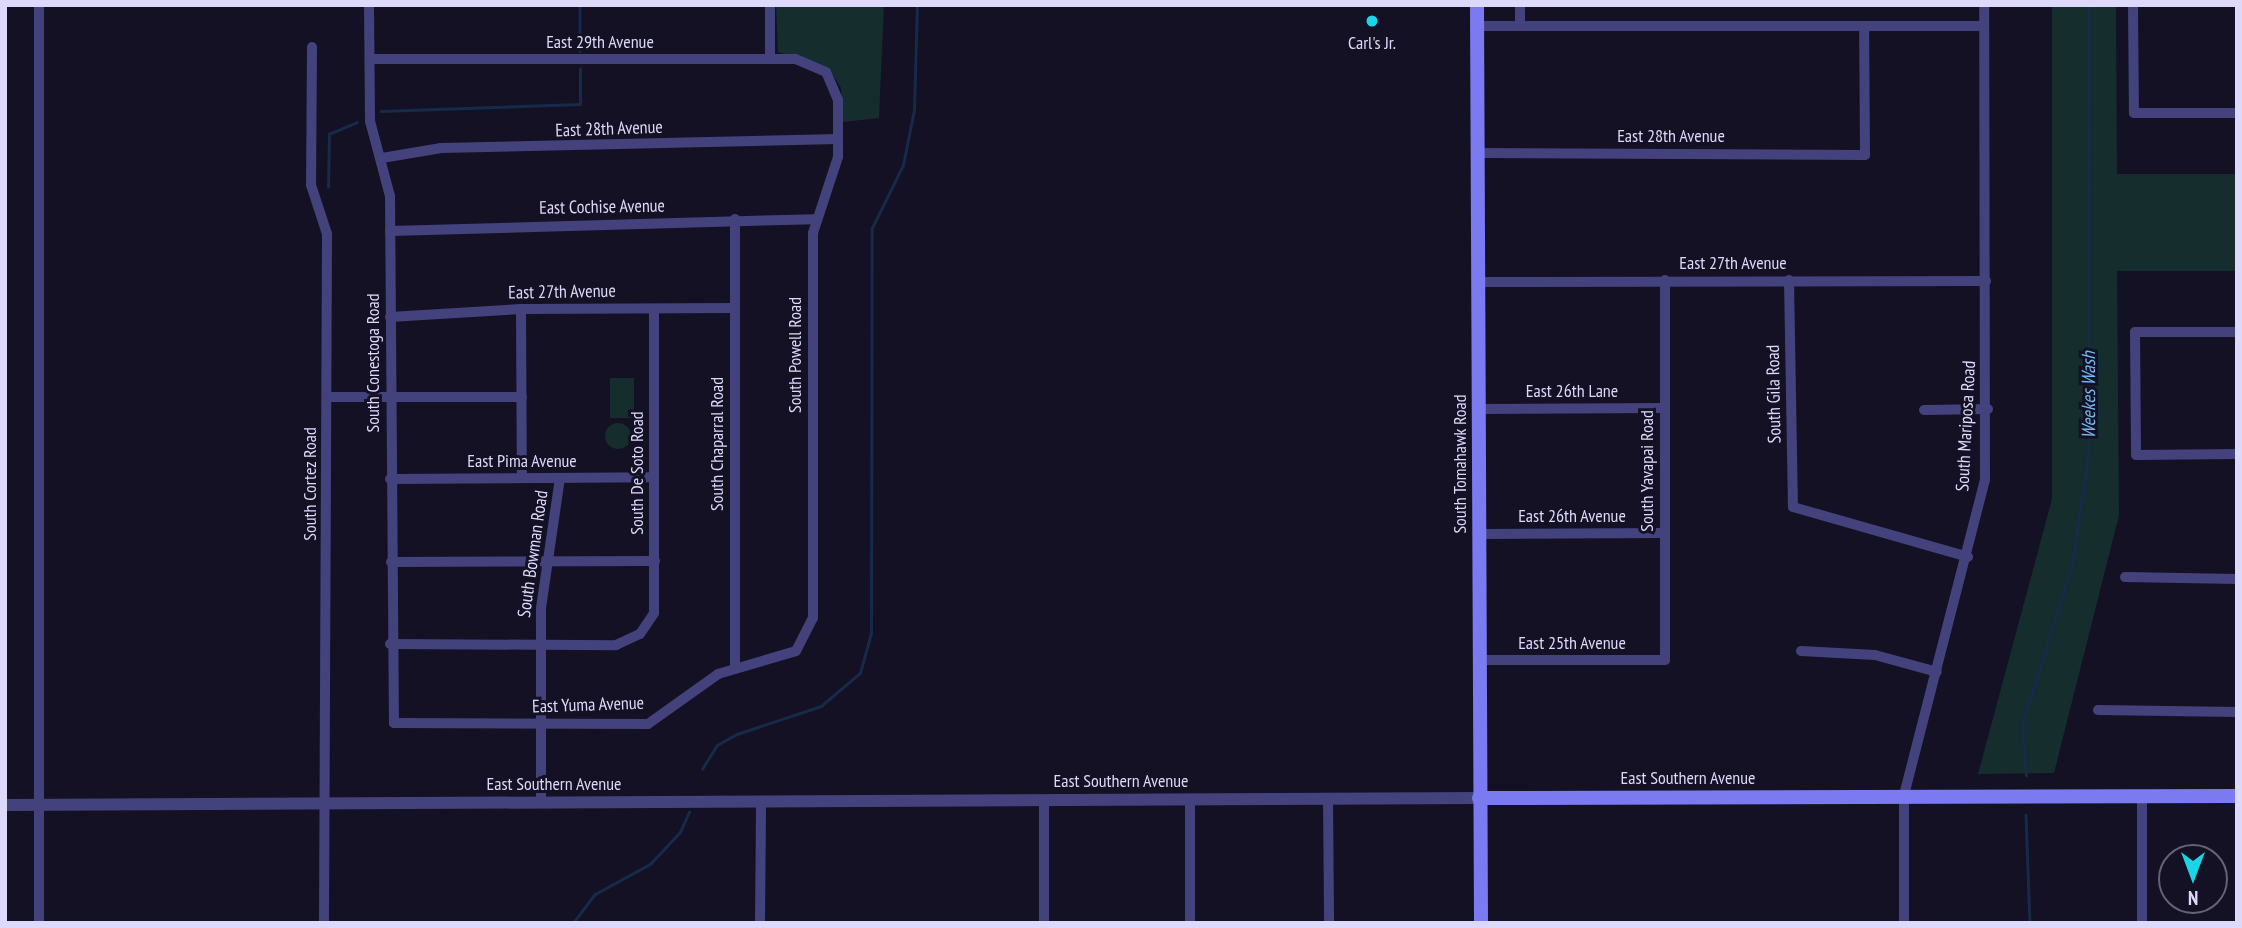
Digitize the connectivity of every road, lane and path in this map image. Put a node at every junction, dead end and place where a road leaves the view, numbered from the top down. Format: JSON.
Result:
{"nodes":[{"id":1,"x":39,"y":5,"type":"edge"},
{"id":2,"x":369,"y":5,"type":"edge"},
{"id":3,"x":770,"y":5,"type":"edge"},
{"id":4,"x":1477,"y":5,"type":"edge"},
{"id":5,"x":1520,"y":5,"type":"edge"},
{"id":6,"x":1984,"y":5,"type":"edge"},
{"id":7,"x":2133,"y":5,"type":"edge"},
{"id":8,"x":1478,"y":26,"type":"junction"},
{"id":9,"x":1520,"y":26,"type":"junction"},
{"id":10,"x":1984,"y":26,"type":"junction"},
{"id":11,"x":1864,"y":27,"type":"junction"},
{"id":12,"x":312,"y":47,"type":"dead end"},
{"id":13,"x":770,"y":59,"type":"junction"},
{"id":14,"x":370,"y":60,"type":"junction"},
{"id":15,"x":826,"y":72,"type":"joint"},
{"id":16,"x":2237,"y":113,"type":"edge"},
{"id":17,"x":838,"y":139,"type":"junction"},
{"id":18,"x":1478,"y":153,"type":"junction"},
{"id":19,"x":382,"y":158,"type":"junction"},
{"id":20,"x":735,"y":219,"type":"junction"},
{"id":21,"x":814,"y":219,"type":"junction"},
{"id":22,"x":390,"y":231,"type":"junction"},
{"id":23,"x":1665,"y":280,"type":"junction"},
{"id":24,"x":1789,"y":280,"type":"junction"},
{"id":25,"x":1986,"y":281,"type":"junction"},
{"id":26,"x":1479,"y":282,"type":"junction"},
{"id":27,"x":734,"y":308,"type":"junction"},
{"id":28,"x":521,"y":309,"type":"junction"},
{"id":29,"x":654,"y":309,"type":"junction"},
{"id":30,"x":390,"y":317,"type":"junction"},
{"id":31,"x":2237,"y":332,"type":"edge"},
{"id":32,"x":328,"y":397,"type":"junction"},
{"id":33,"x":390,"y":397,"type":"junction"},
{"id":34,"x":522,"y":397,"type":"junction"},
{"id":35,"x":1665,"y":408,"type":"junction"},
{"id":36,"x":1479,"y":409,"type":"junction"},
{"id":37,"x":1988,"y":409,"type":"junction"},
{"id":38,"x":1924,"y":410,"type":"dead end"},
{"id":39,"x":2237,"y":454,"type":"edge"},
{"id":40,"x":654,"y":477,"type":"junction"},
{"id":41,"x":522,"y":478,"type":"junction"},
{"id":42,"x":560,"y":478,"type":"junction"},
{"id":43,"x":390,"y":479,"type":"junction"},
{"id":44,"x":1665,"y":533,"type":"junction"},
{"id":45,"x":1479,"y":534,"type":"junction"},
{"id":46,"x":1968,"y":557,"type":"junction"},
{"id":47,"x":655,"y":561,"type":"junction"},
{"id":48,"x":391,"y":562,"type":"junction"},
{"id":49,"x":548,"y":562,"type":"junction"},
{"id":50,"x":2125,"y":577,"type":"dead end"},
{"id":51,"x":2237,"y":579,"type":"edge"},
{"id":52,"x":804,"y":643,"type":"joint"},
{"id":53,"x":390,"y":644,"type":"junction"},
{"id":54,"x":541,"y":645,"type":"junction"},
{"id":55,"x":1801,"y":651,"type":"dead end"},
{"id":56,"x":1479,"y":660,"type":"junction"},
{"id":57,"x":1665,"y":660,"type":"joint"},
{"id":58,"x":735,"y":669,"type":"junction"},
{"id":59,"x":1937,"y":672,"type":"junction"},
{"id":60,"x":2098,"y":710,"type":"dead end"},
{"id":61,"x":2237,"y":712,"type":"edge"},
{"id":62,"x":394,"y":723,"type":"joint"},
{"id":63,"x":541,"y":725,"type":"junction"},
{"id":64,"x":1905,"y":795,"type":"junction"},
{"id":65,"x":2142,"y":795,"type":"junction"},
{"id":66,"x":2237,"y":796,"type":"edge"},
{"id":67,"x":1328,"y":799,"type":"junction"},
{"id":68,"x":1479,"y":799,"type":"junction"},
{"id":69,"x":1190,"y":800,"type":"junction"},
{"id":70,"x":1044,"y":801,"type":"junction"},
{"id":71,"x":761,"y":802,"type":"junction"},
{"id":72,"x":541,"y":803,"type":"junction"},
{"id":73,"x":325,"y":804,"type":"junction"},
{"id":74,"x":39,"y":805,"type":"junction"},
{"id":75,"x":5,"y":806,"type":"edge"},
{"id":76,"x":39,"y":923,"type":"edge"},
{"id":77,"x":324,"y":923,"type":"edge"},
{"id":78,"x":760,"y":923,"type":"edge"},
{"id":79,"x":1044,"y":923,"type":"edge"},
{"id":80,"x":1190,"y":923,"type":"edge"},
{"id":81,"x":1329,"y":923,"type":"edge"},
{"id":82,"x":1481,"y":923,"type":"edge"},
{"id":83,"x":1904,"y":923,"type":"edge"},
{"id":84,"x":2142,"y":923,"type":"edge"}],
"edges":[{"from":1,"to":74,"type":"street"},
{"from":2,"to":14,"type":"street","name":"South Conestoga Road"},
{"from":3,"to":13,"type":"street"},
{"from":4,"to":8,"type":"main road","name":"South Tomahawk Road"},
{"from":5,"to":9,"type":"street"},
{"from":6,"to":10,"type":"street","name":"South Mariposa Road"},
{"from":7,"to":16,"type":"street"},
{"from":8,"to":9,"type":"street"},
{"from":8,"to":18,"type":"main road","name":"South Tomahawk Road"},
{"from":9,"to":11,"type":"street"},
{"from":10,"to":11,"type":"street"},
{"from":10,"to":25,"type":"street","name":"South Mariposa Road"},
{"from":11,"to":18,"type":"street","name":"East 28th Avenue"},
{"from":12,"to":32,"type":"street","name":"South Cortez Road"},
{"from":13,"to":14,"type":"street","name":"East 29th Avenue"},
{"from":13,"to":15,"type":"street","name":"East 29th Avenue"},
{"from":14,"to":19,"type":"street","name":"South Conestoga Road"},
{"from":15,"to":17,"type":"street","name":"South Powell Road"},
{"from":17,"to":19,"type":"street","name":"East 28th Avenue"},
{"from":17,"to":21,"type":"street","name":"South Powell Road"},
{"from":18,"to":26,"type":"main road","name":"South Tomahawk Road"},
{"from":19,"to":22,"type":"street","name":"South Conestoga Road"},
{"from":20,"to":21,"type":"street","name":"East Cochise Avenue"},
{"from":20,"to":22,"type":"street","name":"East Cochise Avenue"},
{"from":20,"to":27,"type":"street","name":"South Chaparral Road"},
{"from":21,"to":52,"type":"street","name":"South Powell Road"},
{"from":22,"to":30,"type":"street","name":"South Conestoga Road"},
{"from":23,"to":24,"type":"street","name":"East 27th Avenue"},
{"from":23,"to":26,"type":"street","name":"East 27th Avenue"},
{"from":23,"to":35,"type":"street","name":"South Yavapai Road"},
{"from":24,"to":25,"type":"street","name":"East 27th Avenue"},
{"from":24,"to":46,"type":"street","name":"South Gila Road"},
{"from":25,"to":37,"type":"street","name":"South Mariposa Road"},
{"from":26,"to":36,"type":"main road","name":"South Tomahawk Road"},
{"from":27,"to":29,"type":"street","name":"East 27th Avenue"},
{"from":27,"to":58,"type":"street","name":"South Chaparral Road"},
{"from":28,"to":29,"type":"street","name":"East 27th Avenue"},
{"from":28,"to":30,"type":"street","name":"East 27th Avenue"},
{"from":28,"to":34,"type":"street","name":"South Bowman Road"},
{"from":29,"to":40,"type":"street","name":"South De Soto Road"},
{"from":30,"to":33,"type":"street","name":"South Conestoga Road"},
{"from":31,"to":39,"type":"street"},
{"from":32,"to":33,"type":"street"},
{"from":32,"to":73,"type":"street","name":"South Cortez Road"},
{"from":33,"to":34,"type":"street"},
{"from":33,"to":43,"type":"street","name":"South Conestoga Road"},
{"from":34,"to":41,"type":"street","name":"South Bowman Road"},
{"from":35,"to":36,"type":"street","name":"East 26th Lane"},
{"from":35,"to":44,"type":"street","name":"South Yavapai Road"},
{"from":36,"to":45,"type":"main road","name":"South Tomahawk Road"},
{"from":37,"to":38,"type":"street"},
{"from":37,"to":46,"type":"street","name":"South Mariposa Road"},
{"from":40,"to":42,"type":"street","name":"East Pima Avenue"},
{"from":40,"to":47,"type":"street","name":"South De Soto Road"},
{"from":41,"to":42,"type":"street","name":"East Pima Avenue"},
{"from":41,"to":43,"type":"street","name":"East Pima Avenue"},
{"from":42,"to":49,"type":"street","name":"South Bowman Road"},
{"from":43,"to":48,"type":"street","name":"South Conestoga Road"},
{"from":44,"to":45,"type":"street","name":"East 26th Avenue"},
{"from":44,"to":57,"type":"street","name":"South Yavapai Road"},
{"from":45,"to":56,"type":"main road","name":"South Tomahawk Road"},
{"from":46,"to":59,"type":"street","name":"South Mariposa Road"},
{"from":47,"to":49,"type":"street"},
{"from":47,"to":54,"type":"street","name":"South De Soto Road"},
{"from":48,"to":49,"type":"street"},
{"from":48,"to":53,"type":"street","name":"South Conestoga Road"},
{"from":49,"to":54,"type":"street","name":"South Bowman Road"},
{"from":50,"to":51,"type":"street"},
{"from":52,"to":58,"type":"street","name":"East Yuma Avenue"},
{"from":53,"to":54,"type":"street"},
{"from":53,"to":62,"type":"street","name":"South Conestoga Road"},
{"from":54,"to":63,"type":"street","name":"South Bowman Road"},
{"from":55,"to":59,"type":"street"},
{"from":56,"to":57,"type":"street","name":"East 25th Avenue"},
{"from":56,"to":68,"type":"main road","name":"South Tomahawk Road"},
{"from":58,"to":63,"type":"street","name":"East Yuma Avenue"},
{"from":59,"to":64,"type":"street","name":"South Mariposa Road"},
{"from":60,"to":61,"type":"street"},
{"from":62,"to":63,"type":"street","name":"East Yuma Avenue"},
{"from":63,"to":72,"type":"street","name":"South Bowman Road"},
{"from":64,"to":65,"type":"main road","name":"East Southern Avenue"},
{"from":64,"to":68,"type":"main road","name":"East Southern Avenue"},
{"from":64,"to":83,"type":"street","name":"South Mariposa Road"},
{"from":65,"to":66,"type":"main road","name":"East Southern Avenue"},
{"from":65,"to":84,"type":"street"},
{"from":67,"to":68,"type":"street","name":"East Southern Avenue"},
{"from":67,"to":69,"type":"street","name":"East Southern Avenue"},
{"from":67,"to":81,"type":"street"},
{"from":68,"to":82,"type":"main road","name":"South Tomahawk Road"},
{"from":69,"to":70,"type":"street","name":"East Southern Avenue"},
{"from":69,"to":80,"type":"street"},
{"from":70,"to":71,"type":"street","name":"East Southern Avenue"},
{"from":70,"to":79,"type":"street"},
{"from":71,"to":72,"type":"street","name":"East Southern Avenue"},
{"from":71,"to":78,"type":"street"},
{"from":72,"to":73,"type":"street","name":"East Southern Avenue"},
{"from":73,"to":74,"type":"street","name":"East Southern Avenue"},
{"from":73,"to":77,"type":"street","name":"South Cortez Road"},
{"from":74,"to":75,"type":"street","name":"East Southern Avenue"},
{"from":74,"to":76,"type":"street"}]}
